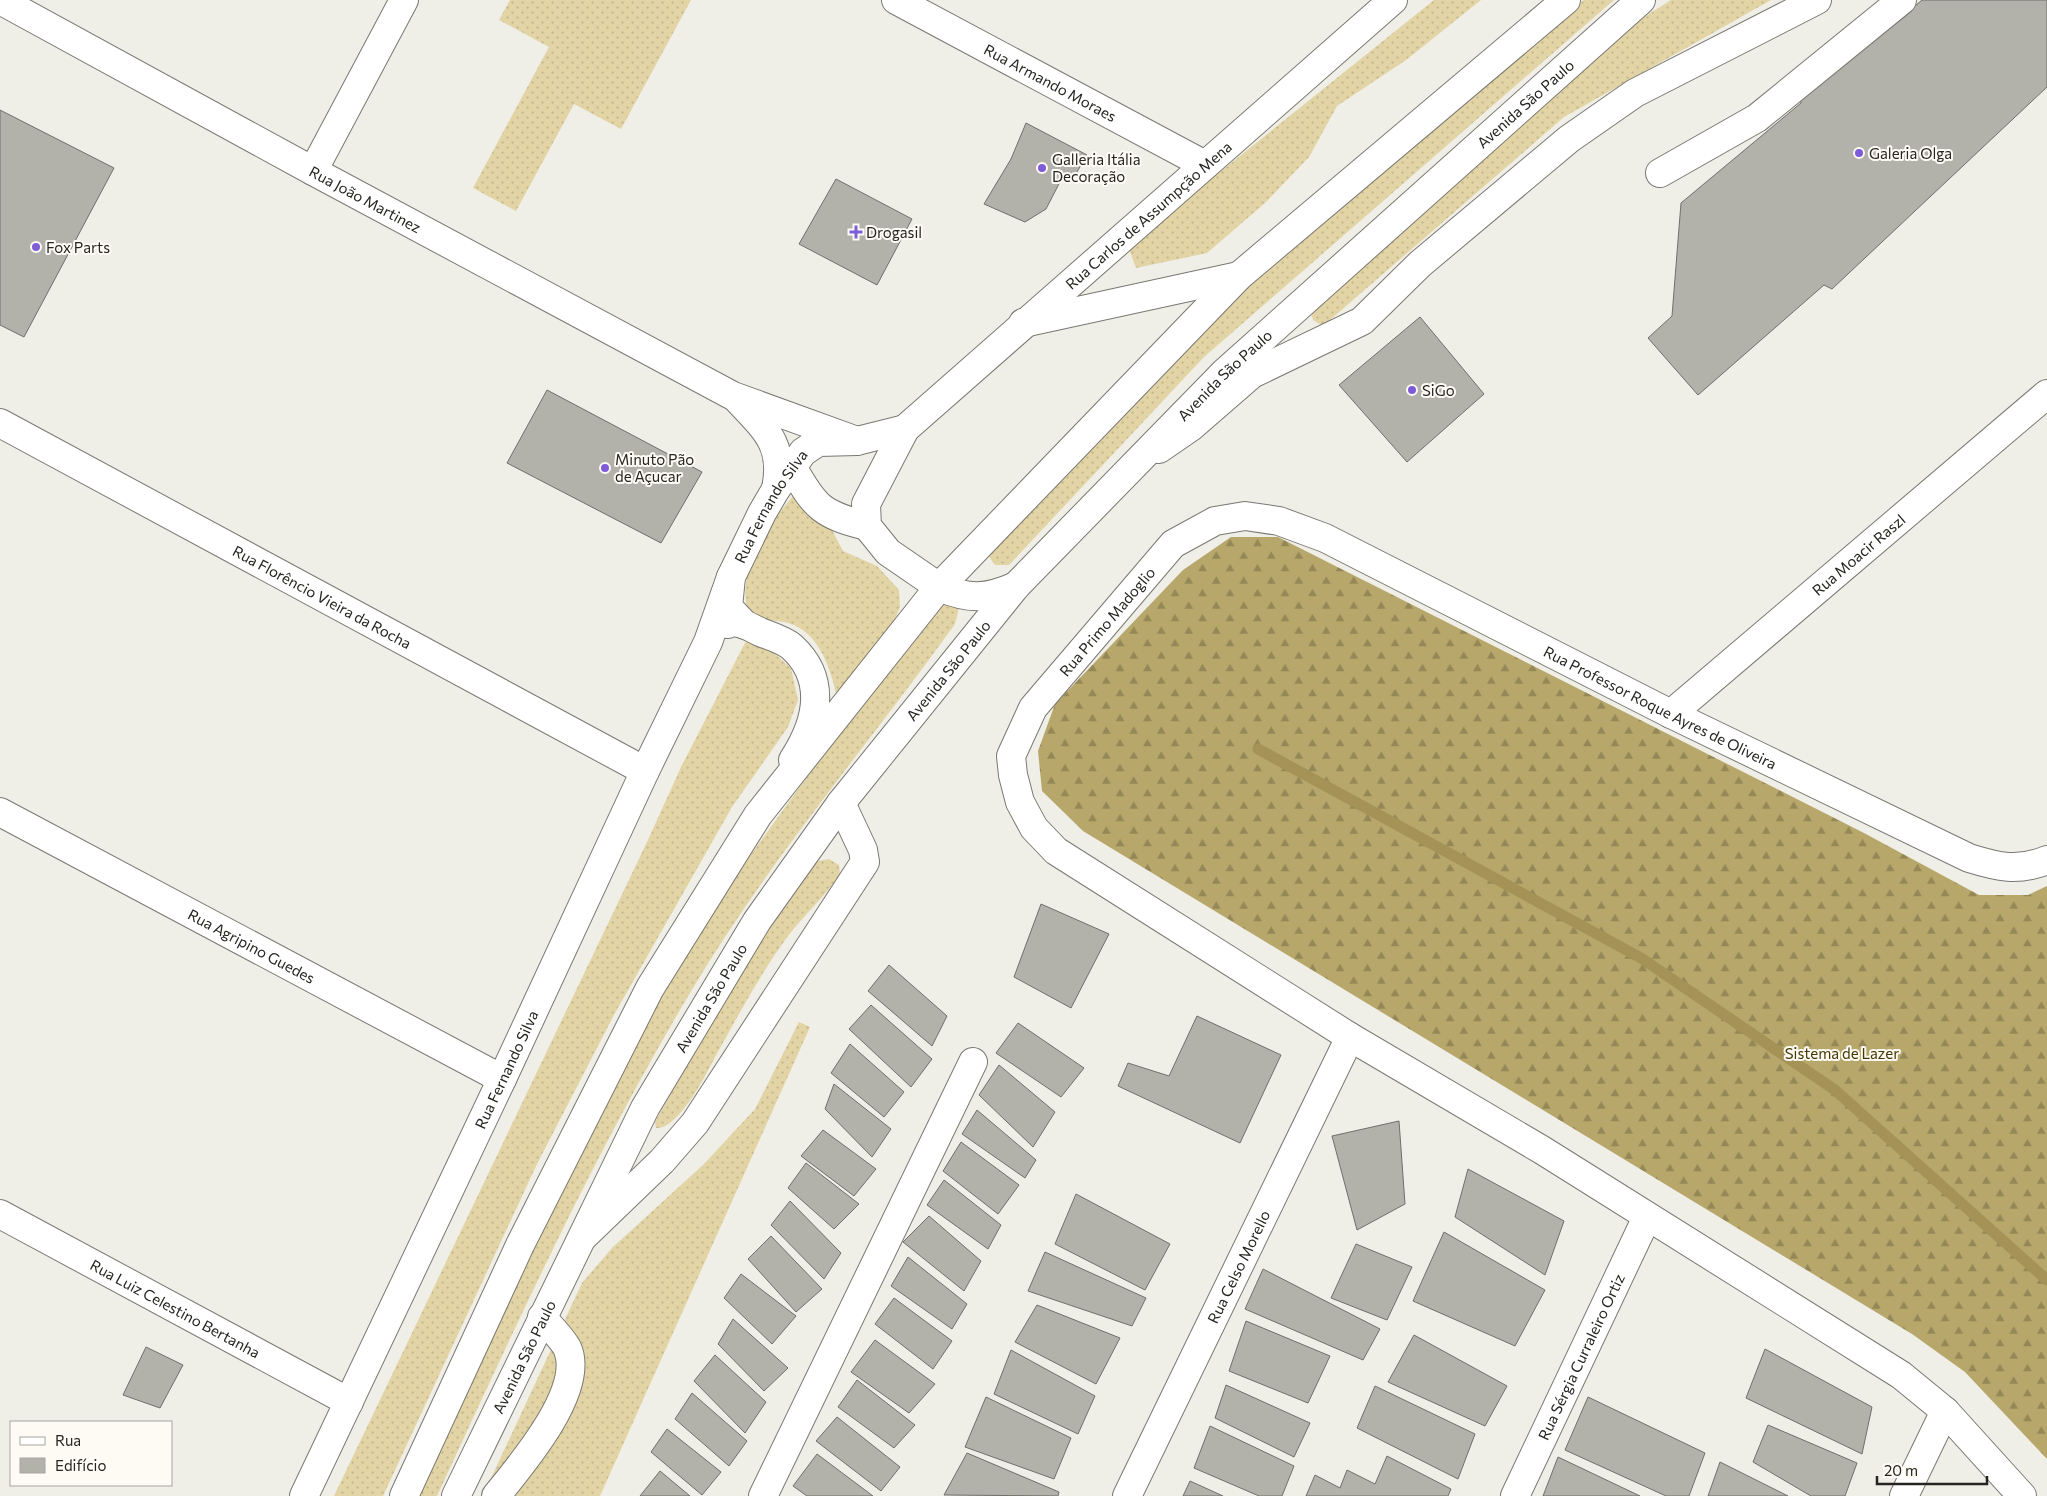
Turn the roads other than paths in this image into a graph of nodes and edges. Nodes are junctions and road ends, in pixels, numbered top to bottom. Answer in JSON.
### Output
{"nodes":[{"id":1,"x":0,"y":0,"type":"edge"},
{"id":2,"x":404,"y":0,"type":"edge"},
{"id":3,"x":896,"y":0,"type":"edge"},
{"id":4,"x":1393,"y":0,"type":"edge"},
{"id":5,"x":1566,"y":0,"type":"edge"},
{"id":6,"x":1641,"y":0,"type":"edge"},
{"id":7,"x":1816,"y":0,"type":"edge"},
{"id":8,"x":1902,"y":0,"type":"edge"},
{"id":9,"x":1205,"y":165,"type":"junction"},
{"id":10,"x":313,"y":171,"type":"junction"},
{"id":11,"x":1660,"y":173,"type":"dead end"},
{"id":12,"x":1239,"y":276,"type":"junction"},
{"id":13,"x":1023,"y":323,"type":"junction"},
{"id":14,"x":2047,"y":394,"type":"edge"},
{"id":15,"x":733,"y":396,"type":"junction"},
{"id":16,"x":0,"y":423,"type":"edge"},
{"id":17,"x":904,"y":429,"type":"junction"},
{"id":18,"x":858,"y":441,"type":"junction"},
{"id":19,"x":793,"y":468,"type":"junction"},
{"id":20,"x":1129,"y":470,"type":"junction"},
{"id":21,"x":776,"y":489,"type":"junction"},
{"id":22,"x":1280,"y":521,"type":"joint"},
{"id":23,"x":867,"y":526,"type":"junction"},
{"id":24,"x":731,"y":577,"type":"junction"},
{"id":25,"x":1016,"y":586,"type":"junction"},
{"id":26,"x":939,"y":587,"type":"junction"},
{"id":27,"x":746,"y":625,"type":"junction"},
{"id":28,"x":708,"y":642,"type":"junction"},
{"id":29,"x":1671,"y":714,"type":"junction"},
{"id":30,"x":645,"y":771,"type":"junction"},
{"id":31,"x":840,"y":803,"type":"junction"},
{"id":32,"x":0,"y":812,"type":"edge"},
{"id":33,"x":758,"y":814,"type":"junction"},
{"id":34,"x":2047,"y":860,"type":"edge"},
{"id":35,"x":1350,"y":1037,"type":"junction"},
{"id":36,"x":973,"y":1062,"type":"dead end"},
{"id":37,"x":502,"y":1080,"type":"junction"},
{"id":38,"x":0,"y":1214,"type":"edge"},
{"id":39,"x":1647,"y":1217,"type":"junction"},
{"id":40,"x":579,"y":1240,"type":"junction"},
{"id":41,"x":542,"y":1317,"type":"junction"},
{"id":42,"x":349,"y":1402,"type":"junction"},
{"id":43,"x":1945,"y":1410,"type":"junction"},
{"id":44,"x":304,"y":1496,"type":"edge"},
{"id":45,"x":404,"y":1496,"type":"edge"},
{"id":46,"x":456,"y":1496,"type":"edge"},
{"id":47,"x":496,"y":1496,"type":"edge"},
{"id":48,"x":763,"y":1496,"type":"edge"},
{"id":49,"x":1128,"y":1496,"type":"edge"},
{"id":50,"x":1515,"y":1496,"type":"edge"},
{"id":51,"x":1904,"y":1496,"type":"edge"},
{"id":52,"x":2022,"y":1496,"type":"edge"}],
"edges":[{"from":1,"to":10,"type":"street","name":"Rua João Martinez"},
{"from":2,"to":10,"type":"street"},
{"from":3,"to":9,"type":"street","name":"Rua Armando Moraes"},
{"from":4,"to":9,"type":"street","name":"Rua Carlos de Assumpção Mena"},
{"from":5,"to":12,"type":"street"},
{"from":6,"to":20,"type":"street","name":"Avenida São Paulo"},
{"from":7,"to":20,"type":"street"},
{"from":8,"to":11,"type":"street"},
{"from":9,"to":13,"type":"street","name":"Rua Carlos de Assumpção Mena"},
{"from":10,"to":15,"type":"street","name":"Rua João Martinez"},
{"from":12,"to":13,"type":"street"},
{"from":12,"to":26,"type":"street"},
{"from":13,"to":17,"type":"street","name":"Rua Carlos de Assumpção Mena"},
{"from":14,"to":29,"type":"street","name":"Rua Moacir Raszl"},
{"from":15,"to":18,"type":"street","name":"Rua João Martinez"},
{"from":15,"to":21,"type":"street","name":"Rua João Martinez"},
{"from":16,"to":30,"type":"street","name":"Rua Florêncio Vieira da Rocha"},
{"from":17,"to":18,"type":"street"},
{"from":17,"to":23,"type":"street"},
{"from":18,"to":19,"type":"street","name":"Rua Fernando Silva"},
{"from":19,"to":21,"type":"street","name":"Rua Fernando Silva"},
{"from":19,"to":23,"type":"street"},
{"from":20,"to":25,"type":"street","name":"Avenida São Paulo"},
{"from":21,"to":24,"type":"street","name":"Rua Fernando Silva"},
{"from":22,"to":29,"type":"street","name":"Rua Professor Roque Ayres de Oliveira"},
{"from":22,"to":35,"type":"street","name":"Rua Primo Madoglio"},
{"from":23,"to":26,"type":"street"},
{"from":24,"to":27,"type":"street","name":"Rua Fernando Silva"},
{"from":24,"to":28,"type":"street","name":"Rua Fernando Silva"},
{"from":25,"to":26,"type":"street"},
{"from":25,"to":31,"type":"street","name":"Avenida São Paulo"},
{"from":26,"to":33,"type":"street"},
{"from":27,"to":28,"type":"street","name":"Rua Fernando Silva"},
{"from":27,"to":33,"type":"street"},
{"from":28,"to":30,"type":"street","name":"Rua Fernando Silva"},
{"from":29,"to":34,"type":"street","name":"Rua Professor Roque Ayres de Oliveira"},
{"from":30,"to":37,"type":"street","name":"Rua Fernando Silva"},
{"from":31,"to":40,"type":"street","name":"Avenida São Paulo"},
{"from":31,"to":40,"type":"street"},
{"from":32,"to":37,"type":"street","name":"Rua Agripino Guedes"},
{"from":33,"to":45,"type":"street"},
{"from":35,"to":39,"type":"street","name":"Rua Primo Madoglio"},
{"from":35,"to":49,"type":"street","name":"Rua Celso Morello"},
{"from":36,"to":48,"type":"street"},
{"from":37,"to":42,"type":"street","name":"Rua Fernando Silva"},
{"from":38,"to":42,"type":"street","name":"Rua Luiz Celestino Bertanha"},
{"from":39,"to":43,"type":"street","name":"Rua Primo Madoglio"},
{"from":39,"to":50,"type":"street","name":"Rua Sérgia Curraleiro Ortiz"},
{"from":40,"to":41,"type":"street","name":"Avenida São Paulo"},
{"from":41,"to":46,"type":"street","name":"Avenida São Paulo"},
{"from":41,"to":47,"type":"street"},
{"from":42,"to":44,"type":"street","name":"Rua Fernando Silva"},
{"from":43,"to":51,"type":"street"},
{"from":43,"to":52,"type":"street","name":"Rua Primo Madoglio"}]}
